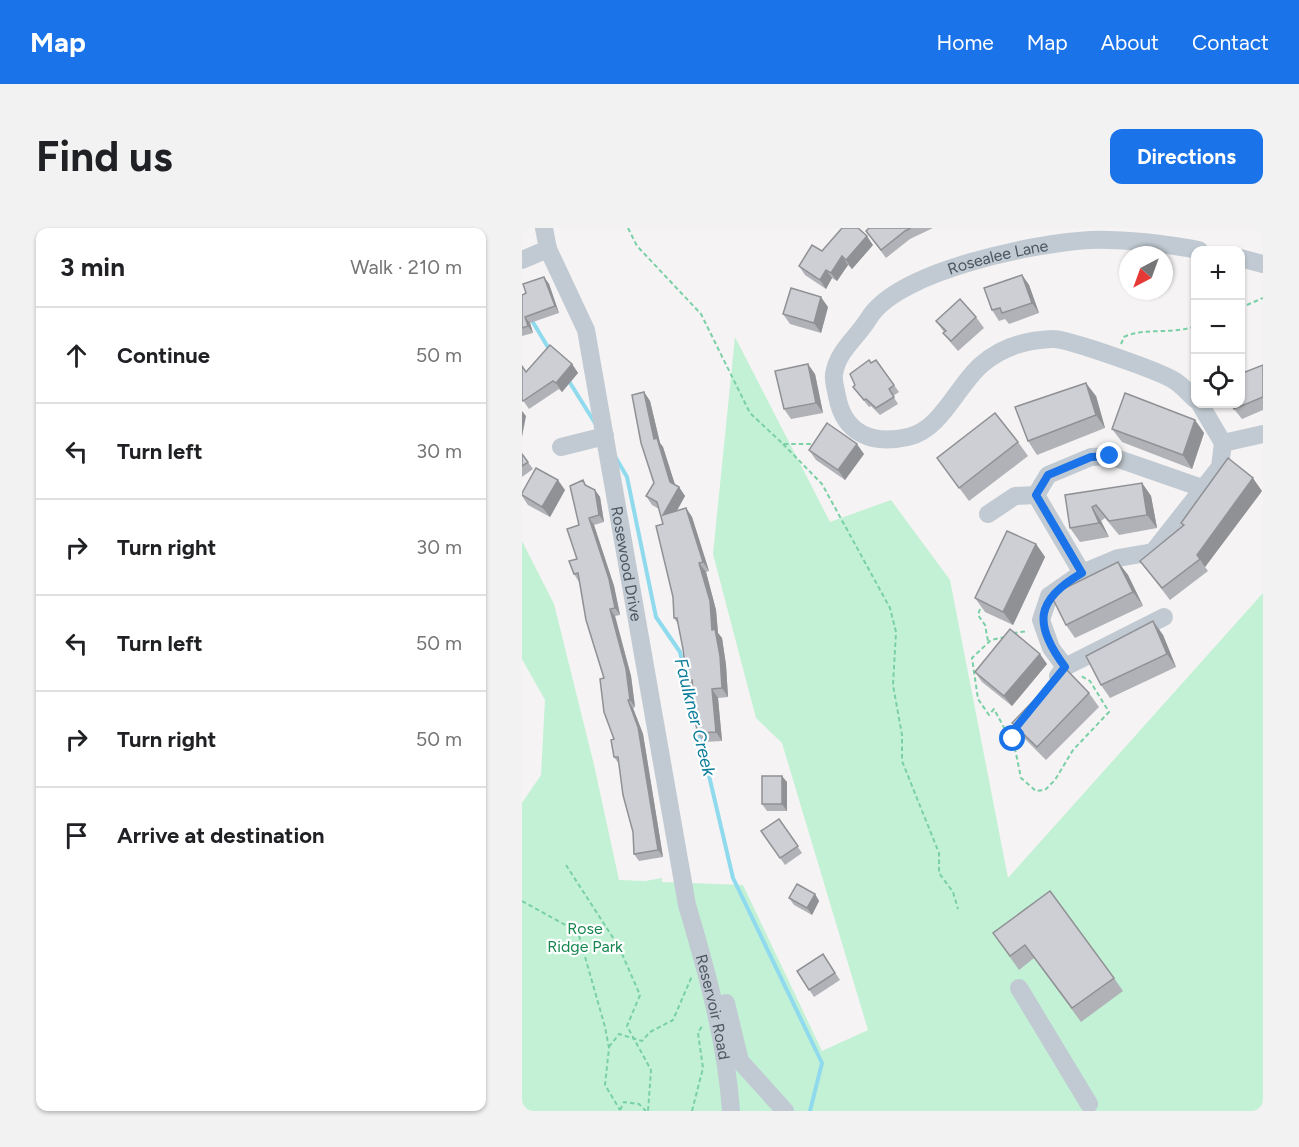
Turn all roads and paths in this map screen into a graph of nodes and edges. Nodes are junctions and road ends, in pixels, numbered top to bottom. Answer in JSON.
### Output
{"nodes":[{"id":1,"x":544,"y":228,"type":"edge"},
{"id":2,"x":628,"y":228,"type":"edge"},
{"id":3,"x":548,"y":249,"type":"junction"},
{"id":4,"x":1191,"y":249,"type":"edge"},
{"id":5,"x":1245,"y":259,"type":"edge"},
{"id":6,"x":522,"y":260,"type":"edge"},
{"id":7,"x":1263,"y":264,"type":"edge"},
{"id":8,"x":1263,"y":298,"type":"edge"},
{"id":9,"x":1245,"y":306,"type":"edge"},
{"id":10,"x":1191,"y":327,"type":"edge"},
{"id":11,"x":1117,"y":358,"type":"junction"},
{"id":12,"x":1191,"y":395,"type":"edge"},
{"id":13,"x":1202,"y":408,"type":"edge"},
{"id":14,"x":1263,"y":434,"type":"edge"},
{"id":15,"x":605,"y":436,"type":"junction"},
{"id":16,"x":822,"y":438,"type":"edge"},
{"id":17,"x":1223,"y":443,"type":"junction"},
{"id":18,"x":783,"y":444,"type":"junction"},
{"id":19,"x":561,"y":447,"type":"dead end"},
{"id":20,"x":1202,"y":488,"type":"junction"},
{"id":21,"x":1036,"y":495,"type":"junction"},
{"id":22,"x":988,"y":514,"type":"dead end"},
{"id":23,"x":1082,"y":573,"type":"junction"},
{"id":24,"x":980,"y":609,"type":"edge"},
{"id":25,"x":1164,"y":618,"type":"dead end"},
{"id":26,"x":1045,"y":625,"type":"junction"},
{"id":27,"x":988,"y":641,"type":"junction"},
{"id":28,"x":1065,"y":667,"type":"junction"},
{"id":29,"x":1044,"y":692,"type":"edge"},
{"id":30,"x":1017,"y":726,"type":"edge"},
{"id":31,"x":1013,"y":739,"type":"junction"},
{"id":32,"x":566,"y":865,"type":"dead end"},
{"id":33,"x":522,"y":901,"type":"edge"},
{"id":34,"x":687,"y":905,"type":"junction"},
{"id":35,"x":958,"y":909,"type":"dead end"},
{"id":36,"x":703,"y":959,"type":"junction"},
{"id":37,"x":1019,"y":988,"type":"dead end"},
{"id":38,"x":714,"y":1005,"type":"junction"},
{"id":39,"x":633,"y":1039,"type":"junction"},
{"id":40,"x":609,"y":1048,"type":"junction"},
{"id":41,"x":1091,"y":1109,"type":"edge"},
{"id":42,"x":619,"y":1111,"type":"edge"},
{"id":43,"x":647,"y":1111,"type":"edge"},
{"id":44,"x":692,"y":1111,"type":"edge"},
{"id":45,"x":731,"y":1111,"type":"edge"},
{"id":46,"x":784,"y":1111,"type":"edge"}],
"edges":[{"from":1,"to":3,"type":"street","name":"Rosewood Drive"},
{"from":2,"to":18,"type":"path"},
{"from":3,"to":6,"type":"street"},
{"from":3,"to":15,"type":"street","name":"Rosewood Drive"},
{"from":4,"to":11,"type":"street","name":"Rosealee Lane"},
{"from":5,"to":7,"type":"street"},
{"from":8,"to":9,"type":"path"},
{"from":10,"to":11,"type":"path"},
{"from":11,"to":12,"type":"street"},
{"from":13,"to":17,"type":"street"},
{"from":14,"to":17,"type":"street"},
{"from":15,"to":19,"type":"street"},
{"from":15,"to":34,"type":"street","name":"Rosewood Drive"},
{"from":16,"to":18,"type":"path"},
{"from":17,"to":20,"type":"street"},
{"from":18,"to":35,"type":"path"},
{"from":20,"to":21,"type":"street"},
{"from":20,"to":23,"type":"street"},
{"from":21,"to":22,"type":"street"},
{"from":21,"to":23,"type":"street"},
{"from":23,"to":26,"type":"street"},
{"from":24,"to":27,"type":"path"},
{"from":25,"to":28,"type":"street"},
{"from":26,"to":27,"type":"path"},
{"from":26,"to":28,"type":"street"},
{"from":27,"to":31,"type":"path"},
{"from":28,"to":29,"type":"street"},
{"from":28,"to":31,"type":"path"},
{"from":30,"to":31,"type":"path"},
{"from":32,"to":39,"type":"path"},
{"from":33,"to":40,"type":"path"},
{"from":34,"to":36,"type":"street","name":"Reservoir Road"},
{"from":34,"to":46,"type":"street"},
{"from":36,"to":38,"type":"street","name":"Reservoir Road"},
{"from":36,"to":39,"type":"path"},
{"from":37,"to":41,"type":"street"},
{"from":38,"to":44,"type":"path"},
{"from":38,"to":45,"type":"street","name":"Reservoir Road"},
{"from":39,"to":40,"type":"path"},
{"from":39,"to":43,"type":"path"},
{"from":40,"to":42,"type":"path"},
{"from":42,"to":43,"type":"path"}]}
